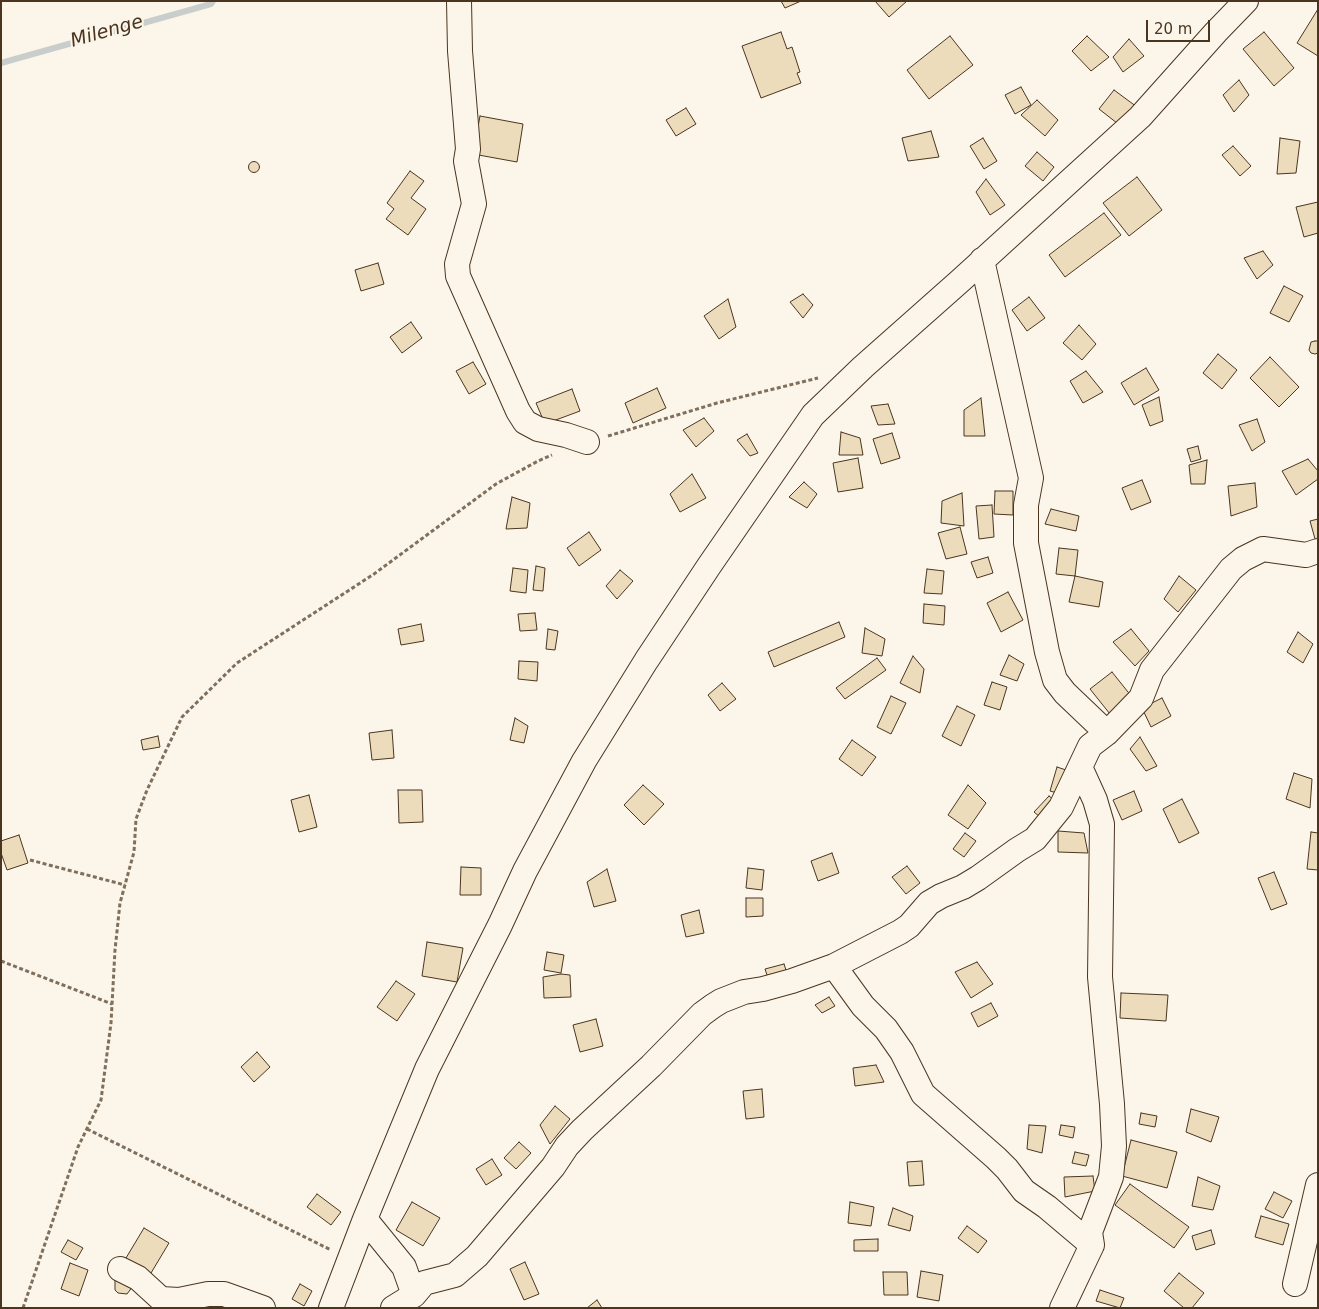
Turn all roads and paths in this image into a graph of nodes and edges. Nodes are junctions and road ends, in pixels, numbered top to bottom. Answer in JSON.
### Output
{"nodes":[{"id":1,"x":459,"y":1,"type":"edge"},
{"id":2,"x":1246,"y":1,"type":"edge"},
{"id":3,"x":982,"y":260,"type":"junction"},
{"id":4,"x":824,"y":376,"type":"dead end"},
{"id":5,"x":587,"y":442,"type":"joint"},
{"id":6,"x":554,"y":455,"type":"dead end"},
{"id":7,"x":1314,"y":557,"type":"edge"},
{"id":8,"x":1107,"y":733,"type":"junction"},
{"id":9,"x":1080,"y":767,"type":"junction"},
{"id":10,"x":30,"y":860,"type":"dead end"},
{"id":11,"x":125,"y":885,"type":"junction"},
{"id":12,"x":1,"y":962,"type":"edge"},
{"id":13,"x":834,"y":966,"type":"junction"},
{"id":14,"x":112,"y":1004,"type":"junction"},
{"id":15,"x":87,"y":1129,"type":"junction"},
{"id":16,"x":1318,"y":1185,"type":"edge"},
{"id":17,"x":365,"y":1219,"type":"junction"},
{"id":18,"x":1092,"y":1245,"type":"junction"},
{"id":19,"x":350,"y":1260,"type":"junction"},
{"id":20,"x":120,"y":1269,"type":"dead end"},
{"id":21,"x":1295,"y":1284,"type":"dead end"},
{"id":22,"x":414,"y":1295,"type":"junction"},
{"id":23,"x":23,"y":1308,"type":"edge"},
{"id":24,"x":263,"y":1308,"type":"edge"},
{"id":25,"x":330,"y":1308,"type":"edge"},
{"id":26,"x":393,"y":1308,"type":"edge"},
{"id":27,"x":1062,"y":1308,"type":"edge"}],
"edges":[{"from":1,"to":5,"type":"street"},
{"from":2,"to":3,"type":"street"},
{"from":3,"to":8,"type":"street"},
{"from":3,"to":17,"type":"street"},
{"from":4,"to":5,"type":"path"},
{"from":6,"to":11,"type":"path"},
{"from":7,"to":8,"type":"street"},
{"from":8,"to":9,"type":"street"},
{"from":9,"to":13,"type":"street"},
{"from":9,"to":18,"type":"street"},
{"from":10,"to":11,"type":"path"},
{"from":11,"to":14,"type":"path"},
{"from":12,"to":14,"type":"path"},
{"from":13,"to":18,"type":"street"},
{"from":13,"to":22,"type":"street"},
{"from":14,"to":15,"type":"path"},
{"from":15,"to":19,"type":"path"},
{"from":15,"to":23,"type":"path"},
{"from":16,"to":21,"type":"street"},
{"from":17,"to":19,"type":"street"},
{"from":17,"to":22,"type":"street"},
{"from":18,"to":27,"type":"street"},
{"from":19,"to":25,"type":"street"},
{"from":20,"to":24,"type":"street"},
{"from":22,"to":26,"type":"street"}]}
